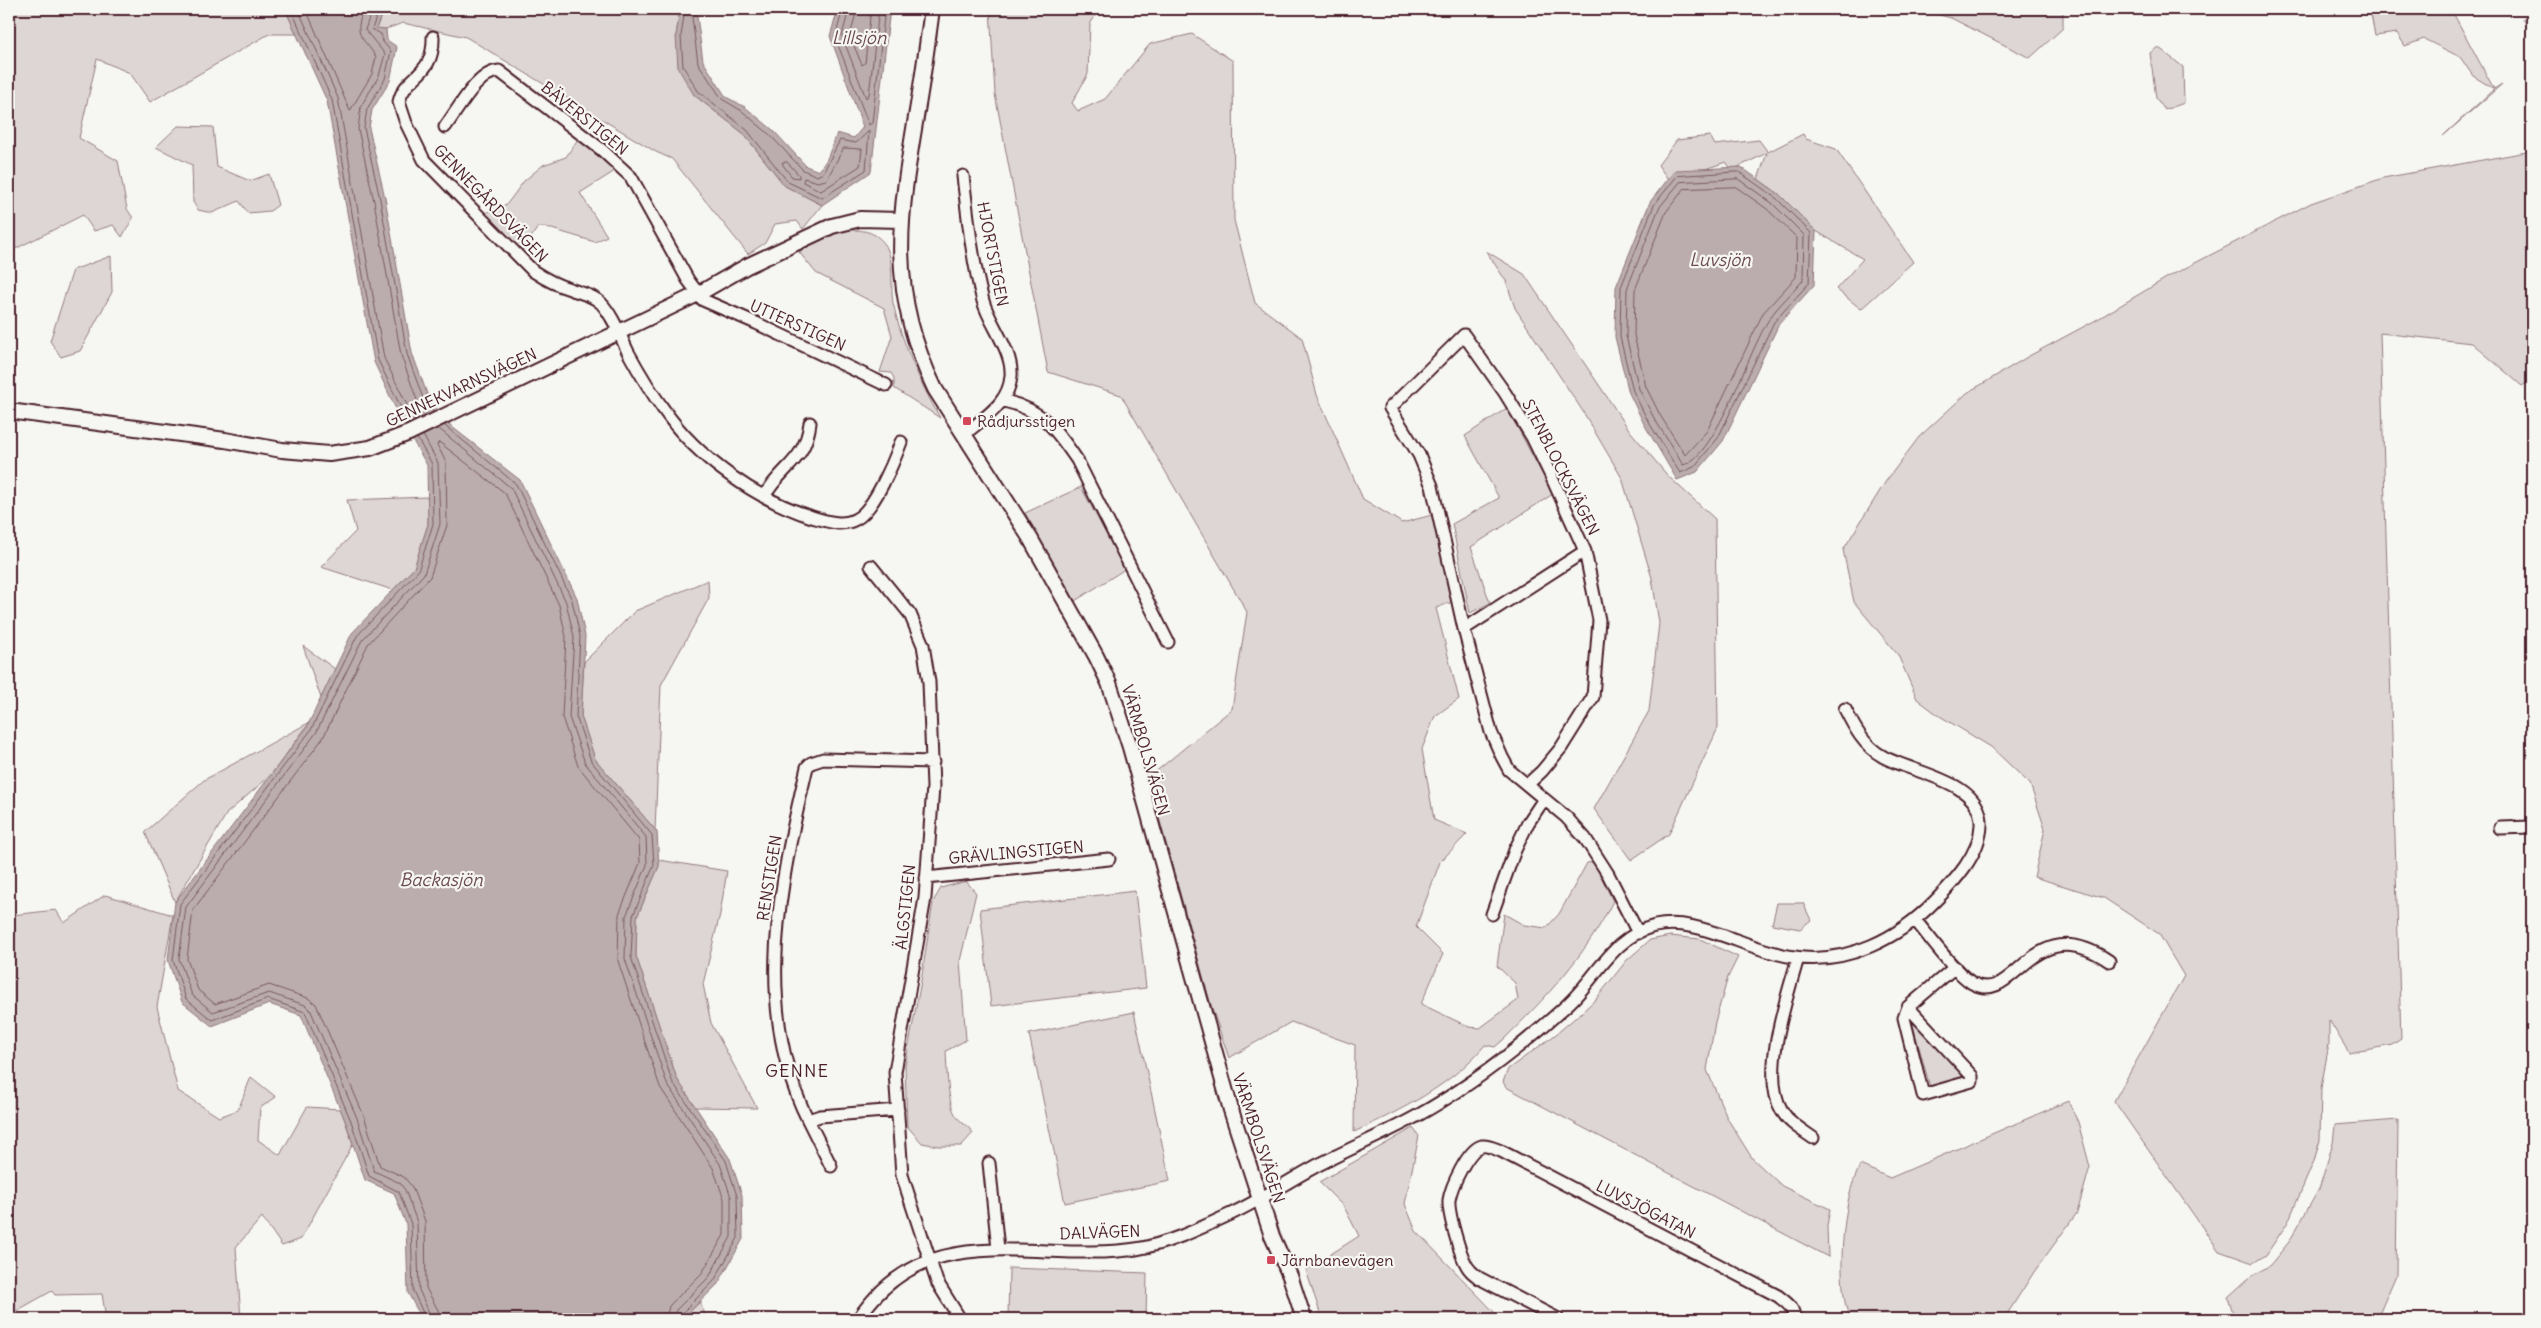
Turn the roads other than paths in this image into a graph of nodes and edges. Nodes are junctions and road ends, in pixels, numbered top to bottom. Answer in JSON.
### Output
{"nodes":[{"id":1,"x":932,"y":9,"type":"edge"},
{"id":2,"x":433,"y":38,"type":"dead end"},
{"id":3,"x":445,"y":127,"type":"dead end"},
{"id":4,"x":963,"y":176,"type":"dead end"},
{"id":5,"x":900,"y":220,"type":"junction"},
{"id":6,"x":698,"y":294,"type":"junction"},
{"id":7,"x":619,"y":332,"type":"junction"},
{"id":8,"x":886,"y":385,"type":"dead end"},
{"id":9,"x":1004,"y":401,"type":"junction"},
{"id":10,"x":9,"y":411,"type":"edge"},
{"id":11,"x":810,"y":423,"type":"dead end"},
{"id":12,"x":965,"y":434,"type":"junction"},
{"id":13,"x":901,"y":442,"type":"dead end"},
{"id":14,"x":764,"y":497,"type":"junction"},
{"id":15,"x":1585,"y":551,"type":"junction"},
{"id":16,"x":871,"y":566,"type":"dead end"},
{"id":17,"x":1464,"y":629,"type":"junction"},
{"id":18,"x":1168,"y":642,"type":"dead end"},
{"id":19,"x":1846,"y":709,"type":"dead end"},
{"id":20,"x":933,"y":762,"type":"junction"},
{"id":21,"x":1527,"y":785,"type":"junction"},
{"id":22,"x":1544,"y":799,"type":"junction"},
{"id":23,"x":2532,"y":827,"type":"edge"},
{"id":24,"x":2500,"y":828,"type":"dead end"},
{"id":25,"x":1109,"y":859,"type":"dead end"},
{"id":26,"x":926,"y":878,"type":"junction"},
{"id":27,"x":1492,"y":914,"type":"dead end"},
{"id":28,"x":1915,"y":920,"type":"junction"},
{"id":29,"x":1638,"y":933,"type":"junction"},
{"id":30,"x":1798,"y":958,"type":"junction"},
{"id":31,"x":2108,"y":961,"type":"dead end"},
{"id":32,"x":1955,"y":967,"type":"junction"},
{"id":33,"x":1908,"y":1007,"type":"junction"},
{"id":34,"x":898,"y":1110,"type":"junction"},
{"id":35,"x":808,"y":1120,"type":"junction"},
{"id":36,"x":1813,"y":1138,"type":"dead end"},
{"id":37,"x":989,"y":1163,"type":"dead end"},
{"id":38,"x":831,"y":1166,"type":"dead end"},
{"id":39,"x":1260,"y":1198,"type":"junction"},
{"id":40,"x":998,"y":1249,"type":"junction"},
{"id":41,"x":932,"y":1261,"type":"junction"},
{"id":42,"x":1794,"y":1316,"type":"edge"},
{"id":43,"x":858,"y":1319,"type":"edge"},
{"id":44,"x":960,"y":1319,"type":"edge"},
{"id":45,"x":1304,"y":1319,"type":"edge"},
{"id":46,"x":1558,"y":1319,"type":"edge"}],
"edges":[{"from":1,"to":5,"type":"street","name":"VÄRMBOLSVÄGEN"},
{"from":2,"to":7,"type":"street","name":"GENNEGÅRDSVÄGEN"},
{"from":3,"to":6,"type":"street","name":"BÄVERSTIGEN"},
{"from":4,"to":9,"type":"street","name":"HJORTSTIGEN"},
{"from":5,"to":6,"type":"street","name":"GENNEKVARNSVÄGEN"},
{"from":5,"to":12,"type":"street","name":"VÄRMBOLSVÄGEN"},
{"from":6,"to":7,"type":"street","name":"GENNEKVARNSVÄGEN"},
{"from":6,"to":8,"type":"street","name":"UTTERSTIGEN"},
{"from":7,"to":10,"type":"street","name":"GENNEKVARNSVÄGEN"},
{"from":7,"to":14,"type":"street","name":"GENNEGÅRDSVÄGEN"},
{"from":9,"to":12,"type":"street"},
{"from":9,"to":18,"type":"street"},
{"from":11,"to":14,"type":"street"},
{"from":12,"to":39,"type":"street","name":"VÄRMBOLSVÄGEN"},
{"from":13,"to":14,"type":"street","name":"GENNEGÅRDSVÄGEN"},
{"from":15,"to":17,"type":"street"},
{"from":15,"to":17,"type":"street","name":"STENBLOCKSVÄGEN"},
{"from":15,"to":21,"type":"street","name":"STENBLOCKSVÄGEN"},
{"from":16,"to":20,"type":"street","name":"ÄLGSTIGEN"},
{"from":17,"to":21,"type":"street","name":"STENBLOCKSVÄGEN"},
{"from":19,"to":28,"type":"street"},
{"from":20,"to":26,"type":"street","name":"ÄLGSTIGEN"},
{"from":20,"to":35,"type":"street","name":"RENSTIGEN"},
{"from":21,"to":22,"type":"street","name":"STENBLOCKSVÄGEN"},
{"from":22,"to":27,"type":"street"},
{"from":22,"to":29,"type":"street","name":"STENBLOCKSVÄGEN"},
{"from":23,"to":24,"type":"street"},
{"from":25,"to":26,"type":"street","name":"GRÄVLINGSTIGEN"},
{"from":26,"to":34,"type":"street","name":"ÄLGSTIGEN"},
{"from":28,"to":30,"type":"street"},
{"from":28,"to":32,"type":"street"},
{"from":29,"to":30,"type":"street"},
{"from":29,"to":39,"type":"street"},
{"from":30,"to":36,"type":"street"},
{"from":31,"to":32,"type":"street"},
{"from":32,"to":33,"type":"street"},
{"from":33,"to":33,"type":"street"},
{"from":34,"to":35,"type":"street"},
{"from":34,"to":41,"type":"street","name":"ÄLGSTIGEN"},
{"from":35,"to":38,"type":"street","name":"RENSTIGEN"},
{"from":37,"to":40,"type":"street"},
{"from":39,"to":40,"type":"street","name":"DALVÄGEN"},
{"from":39,"to":45,"type":"street","name":"VÄRMBOLSVÄGEN"},
{"from":40,"to":41,"type":"street","name":"DALVÄGEN"},
{"from":41,"to":43,"type":"street","name":"DALVÄGEN"},
{"from":41,"to":44,"type":"street"},
{"from":42,"to":46,"type":"street","name":"LUVSJÖGATAN"}]}
